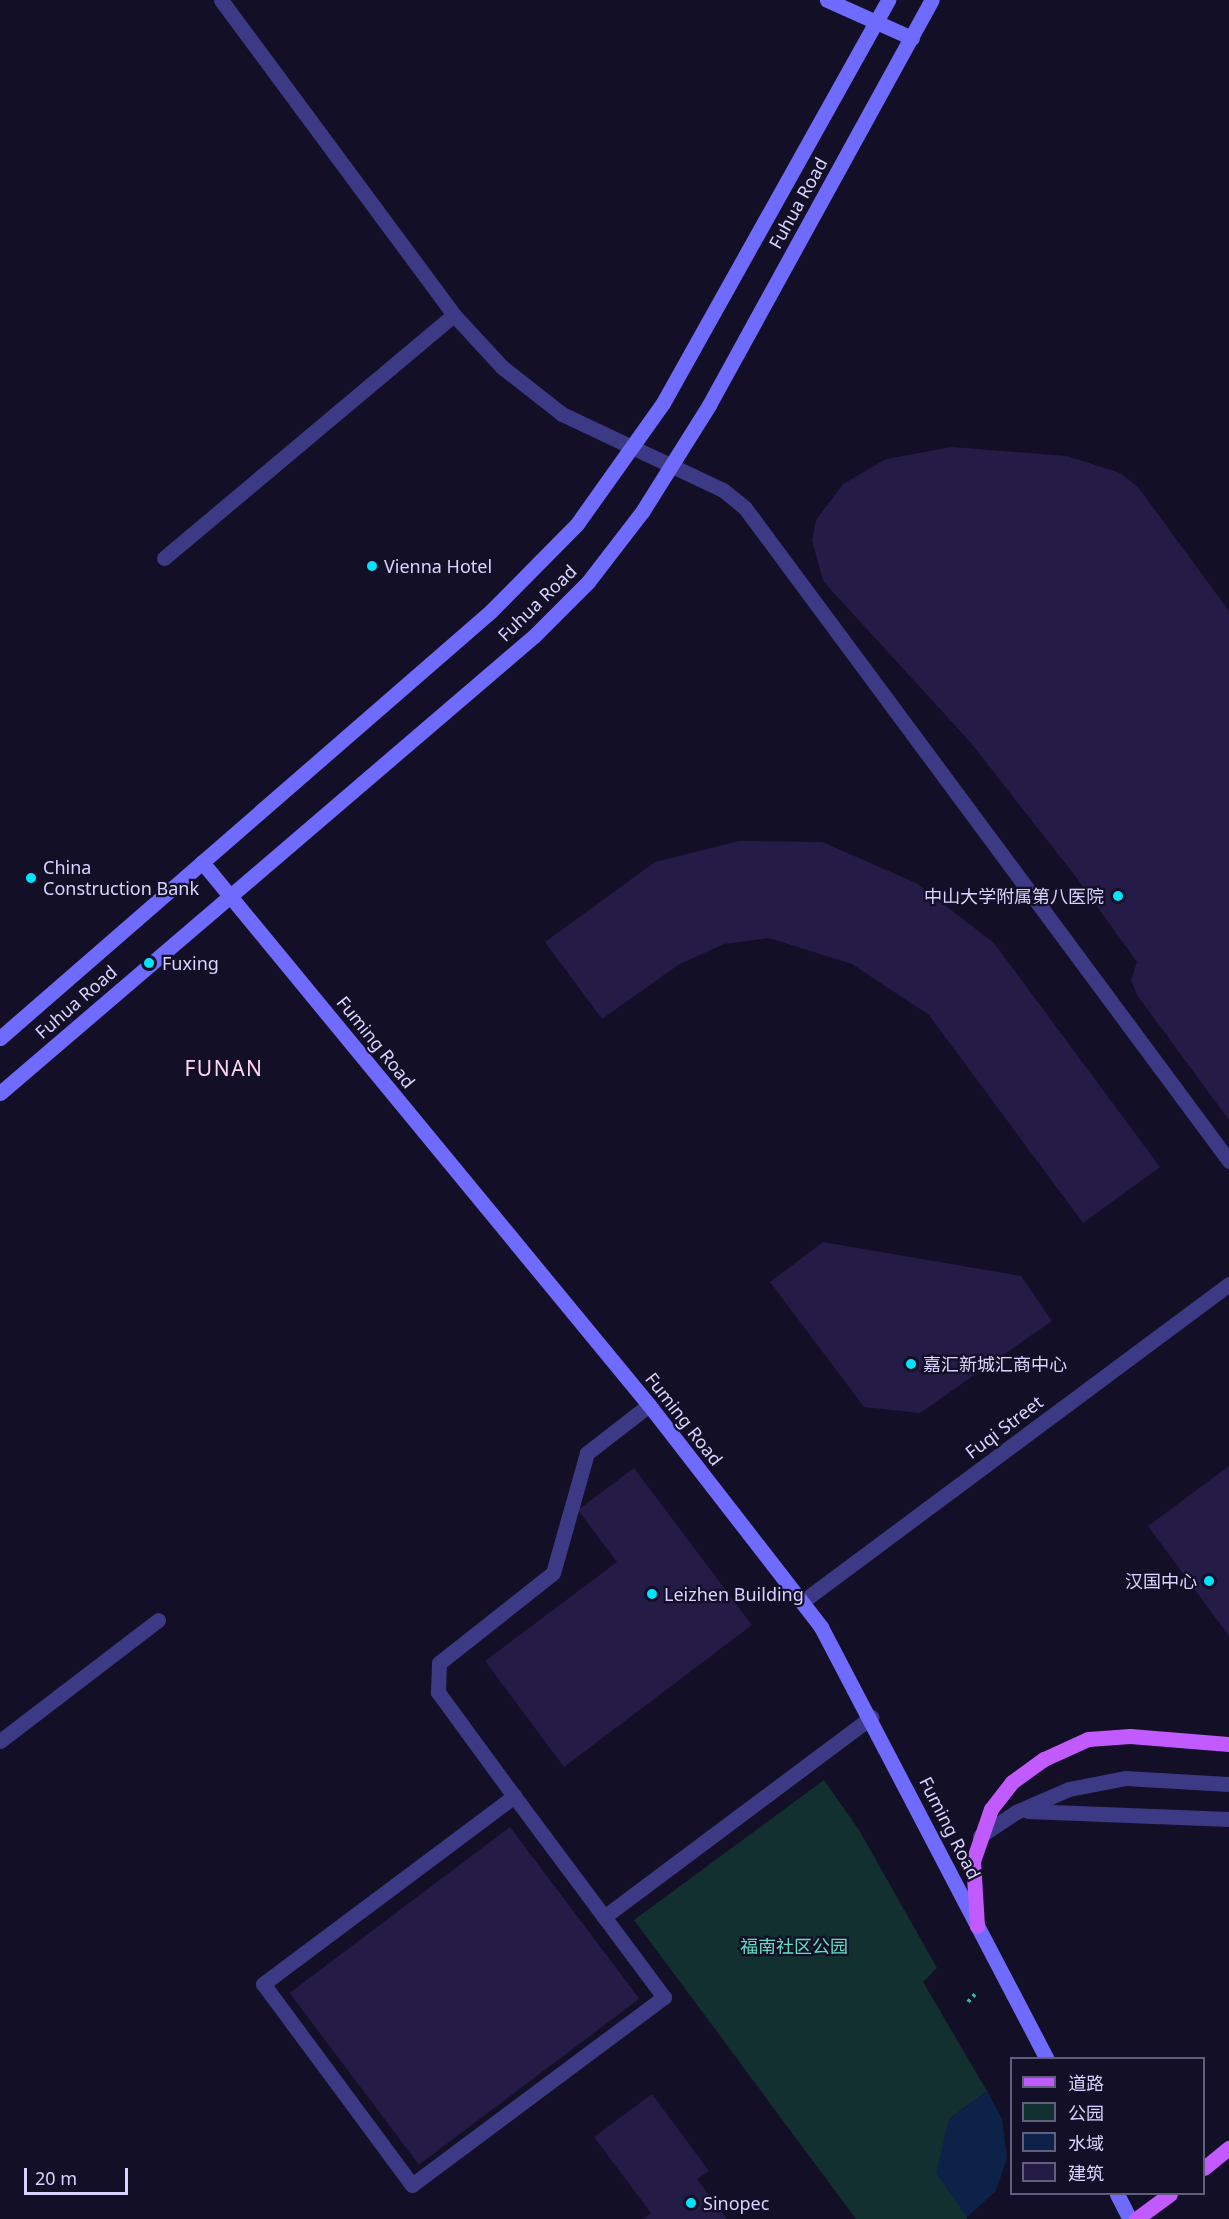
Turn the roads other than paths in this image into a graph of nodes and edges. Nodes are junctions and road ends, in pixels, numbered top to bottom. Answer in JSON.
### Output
{"nodes":[{"id":1,"x":221,"y":0,"type":"edge"},
{"id":2,"x":827,"y":0,"type":"edge"},
{"id":3,"x":888,"y":0,"type":"edge"},
{"id":4,"x":932,"y":0,"type":"edge"},
{"id":5,"x":877,"y":20,"type":"junction"},
{"id":6,"x":912,"y":38,"type":"junction"},
{"id":7,"x":454,"y":315,"type":"junction"},
{"id":8,"x":633,"y":450,"type":"junction"},
{"id":9,"x":671,"y":469,"type":"junction"},
{"id":10,"x":164,"y":558,"type":"dead end"},
{"id":11,"x":202,"y":862,"type":"junction"},
{"id":12,"x":231,"y":896,"type":"junction"},
{"id":13,"x":0,"y":1038,"type":"edge"},
{"id":14,"x":0,"y":1093,"type":"edge"},
{"id":15,"x":1229,"y":1161,"type":"edge"},
{"id":16,"x":1229,"y":1284,"type":"edge"},
{"id":17,"x":649,"y":1405,"type":"junction"},
{"id":18,"x":803,"y":1601,"type":"junction"},
{"id":19,"x":158,"y":1620,"type":"dead end"},
{"id":20,"x":871,"y":1717,"type":"junction"},
{"id":21,"x":0,"y":1742,"type":"edge"},
{"id":22,"x":1229,"y":1744,"type":"edge"},
{"id":23,"x":1229,"y":1784,"type":"edge"},
{"id":24,"x":514,"y":1797,"type":"junction"},
{"id":25,"x":1016,"y":1812,"type":"junction"},
{"id":26,"x":1229,"y":1819,"type":"edge"},
{"id":27,"x":980,"y":1836,"type":"junction"},
{"id":28,"x":604,"y":1917,"type":"junction"},
{"id":29,"x":977,"y":1926,"type":"junction"},
{"id":30,"x":1045,"y":2057,"type":"edge"},
{"id":31,"x":1229,"y":2148,"type":"edge"},
{"id":32,"x":1205,"y":2166,"type":"edge"},
{"id":33,"x":1118,"y":2195,"type":"edge"},
{"id":34,"x":1167,"y":2195,"type":"edge"},
{"id":35,"x":1130,"y":2219,"type":"edge"},
{"id":36,"x":1136,"y":2219,"type":"edge"}],
"edges":[{"from":1,"to":7,"type":"street"},
{"from":2,"to":5,"type":"main road"},
{"from":3,"to":5,"type":"main road","name":"Fuhua Road"},
{"from":4,"to":6,"type":"main road","name":"Fuhua Road"},
{"from":5,"to":6,"type":"main road"},
{"from":5,"to":8,"type":"main road","name":"Fuhua Road"},
{"from":6,"to":9,"type":"main road","name":"Fuhua Road"},
{"from":7,"to":8,"type":"street"},
{"from":7,"to":10,"type":"street"},
{"from":8,"to":9,"type":"street"},
{"from":8,"to":11,"type":"main road","name":"Fuhua Road"},
{"from":9,"to":12,"type":"main road","name":"Fuhua Road"},
{"from":9,"to":15,"type":"street"},
{"from":11,"to":12,"type":"main road","name":"Fuming Road"},
{"from":11,"to":13,"type":"main road","name":"Fuhua Road"},
{"from":12,"to":14,"type":"main road","name":"Fuhua Road"},
{"from":12,"to":17,"type":"main road","name":"Fuming Road"},
{"from":16,"to":18,"type":"street","name":"Fuqi Street"},
{"from":17,"to":18,"type":"main road","name":"Fuming Road"},
{"from":17,"to":24,"type":"street"},
{"from":18,"to":20,"type":"main road","name":"Fuming Road"},
{"from":19,"to":21,"type":"street"},
{"from":20,"to":28,"type":"street"},
{"from":20,"to":29,"type":"main road","name":"Fuming Road"},
{"from":22,"to":27,"type":"main road"},
{"from":23,"to":25,"type":"street"},
{"from":24,"to":28,"type":"street"},
{"from":24,"to":28,"type":"street"},
{"from":25,"to":26,"type":"street"},
{"from":25,"to":27,"type":"street"},
{"from":27,"to":29,"type":"main road"},
{"from":29,"to":30,"type":"main road","name":"Fuming Road"},
{"from":31,"to":32,"type":"main road"},
{"from":33,"to":35,"type":"main road"},
{"from":34,"to":36,"type":"main road"}]}
